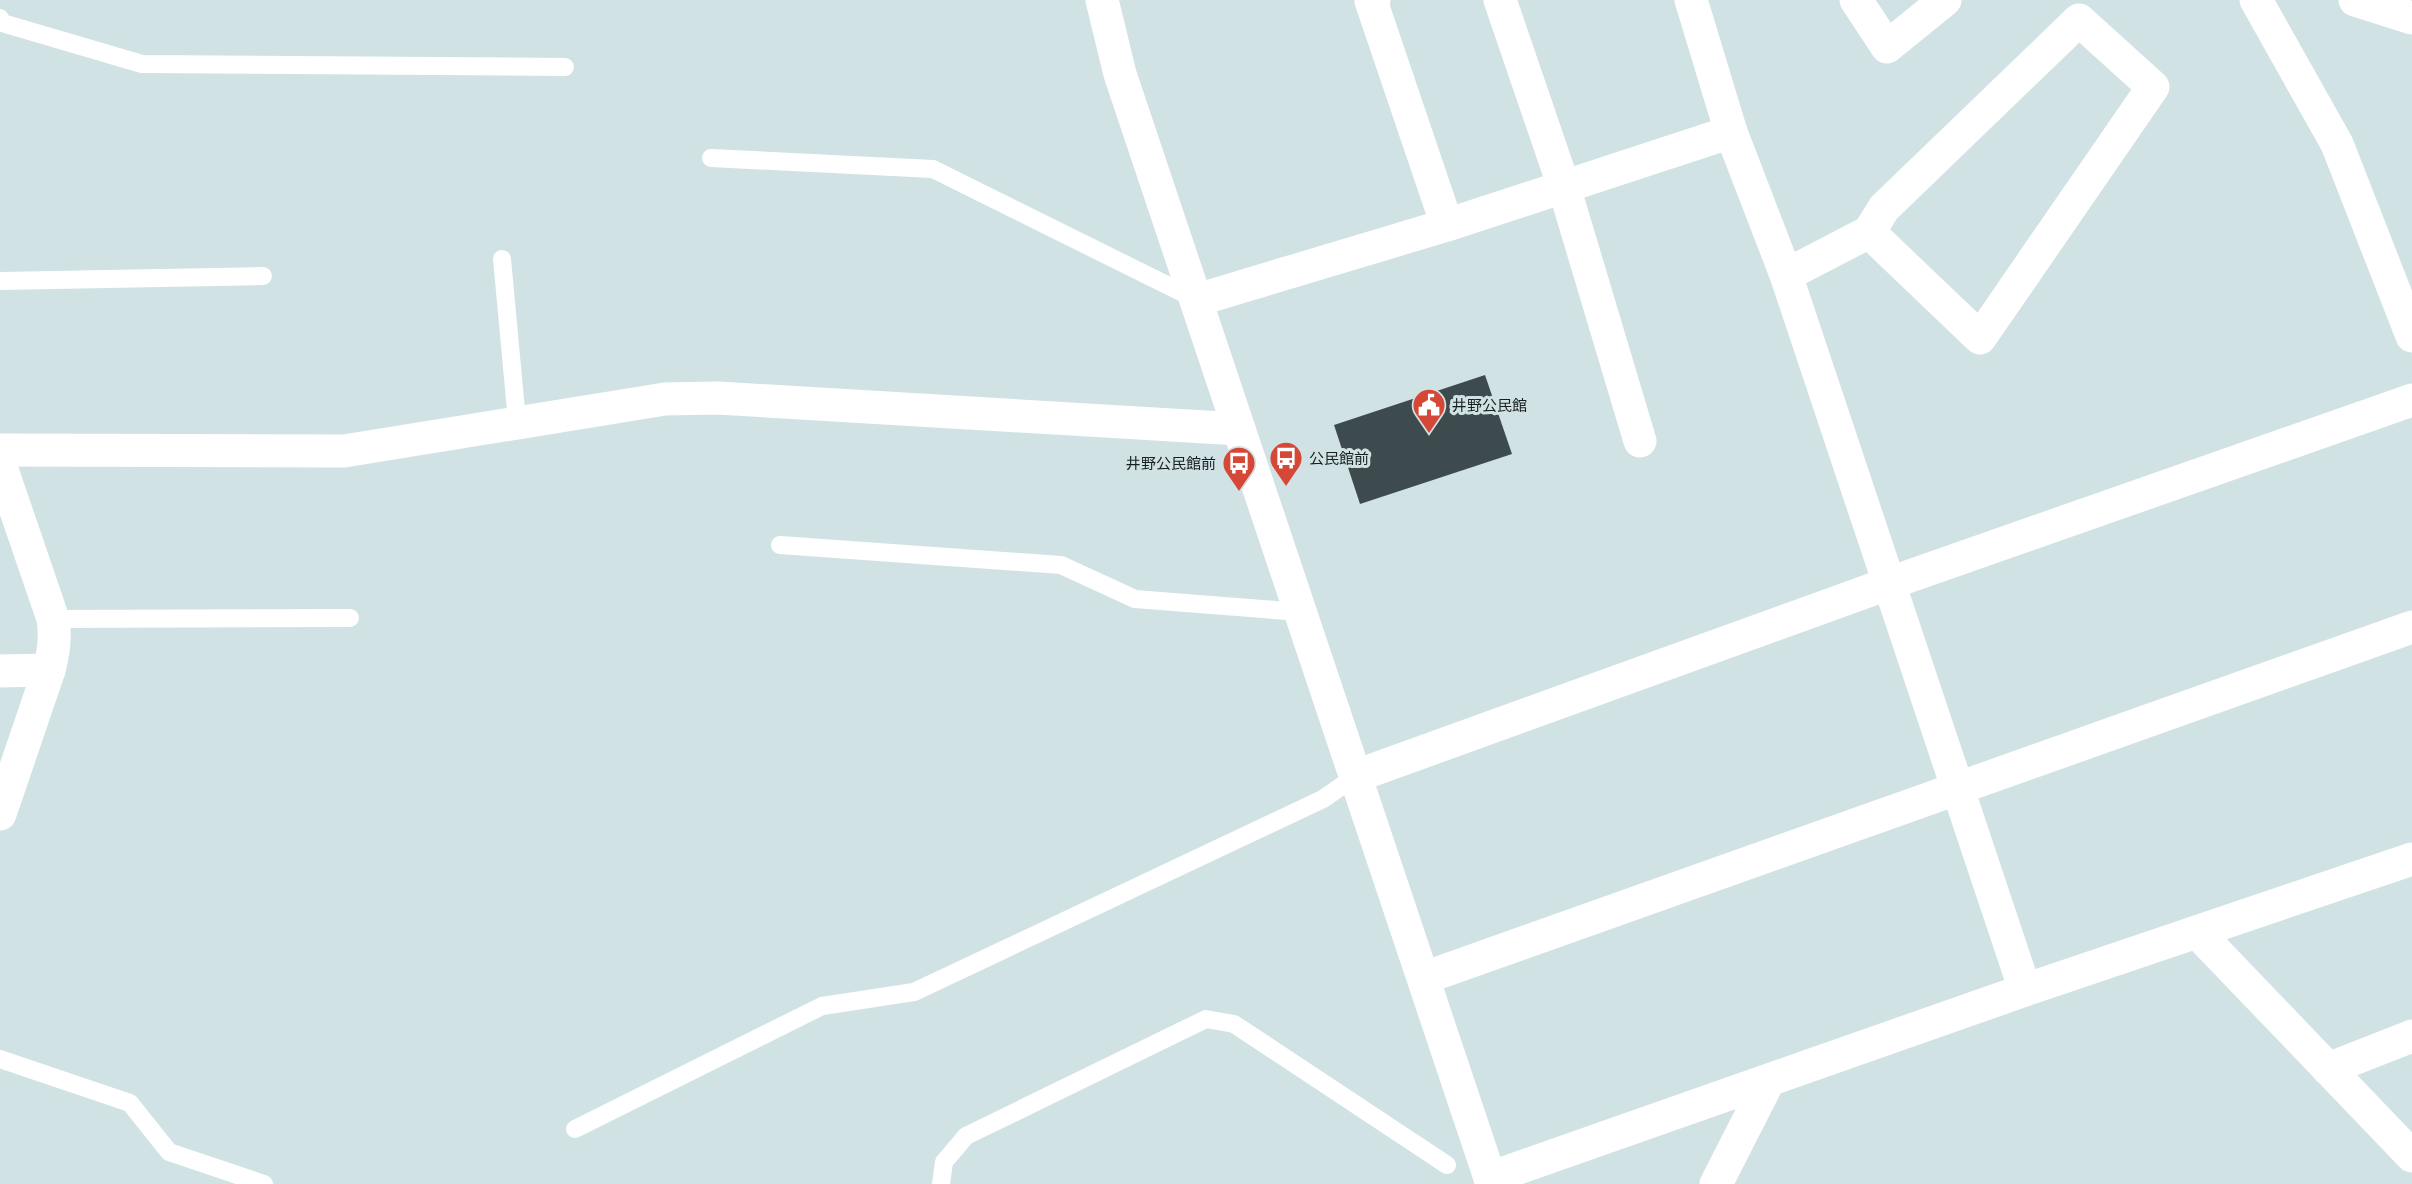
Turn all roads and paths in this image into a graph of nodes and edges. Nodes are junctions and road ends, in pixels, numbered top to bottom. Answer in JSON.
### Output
{"nodes":[{"id":1,"x":1102,"y":0,"type":"edge"},
{"id":2,"x":1374,"y":0,"type":"edge"},
{"id":3,"x":1500,"y":0,"type":"edge"},
{"id":4,"x":1691,"y":0,"type":"edge"},
{"id":5,"x":1856,"y":0,"type":"edge"},
{"id":6,"x":1945,"y":0,"type":"edge"},
{"id":7,"x":2256,"y":0,"type":"edge"},
{"id":8,"x":2355,"y":0,"type":"edge"},
{"id":9,"x":0,"y":18,"type":"edge"},
{"id":10,"x":2412,"y":18,"type":"edge"},
{"id":11,"x":565,"y":67,"type":"dead end"},
{"id":12,"x":1731,"y":132,"type":"junction"},
{"id":13,"x":711,"y":158,"type":"dead end"},
{"id":14,"x":1564,"y":187,"type":"junction"},
{"id":15,"x":1447,"y":225,"type":"junction"},
{"id":16,"x":1869,"y":232,"type":"junction"},
{"id":17,"x":502,"y":259,"type":"dead end"},
{"id":18,"x":1786,"y":275,"type":"junction"},
{"id":19,"x":263,"y":276,"type":"dead end"},
{"id":20,"x":0,"y":281,"type":"edge"},
{"id":21,"x":1197,"y":300,"type":"junction"},
{"id":22,"x":2412,"y":336,"type":"edge"},
{"id":23,"x":2412,"y":400,"type":"edge"},
{"id":24,"x":517,"y":421,"type":"junction"},
{"id":25,"x":1239,"y":429,"type":"junction"},
{"id":26,"x":1640,"y":441,"type":"dead end"},
{"id":27,"x":0,"y":450,"type":"edge"},
{"id":28,"x":0,"y":465,"type":"edge"},
{"id":29,"x":780,"y":545,"type":"dead end"},
{"id":30,"x":1890,"y":583,"type":"junction"},
{"id":31,"x":1300,"y":612,"type":"junction"},
{"id":32,"x":350,"y":618,"type":"dead end"},
{"id":33,"x":53,"y":619,"type":"junction"},
{"id":34,"x":2412,"y":627,"type":"edge"},
{"id":35,"x":49,"y":670,"type":"junction"},
{"id":36,"x":0,"y":671,"type":"edge"},
{"id":37,"x":1356,"y":776,"type":"junction"},
{"id":38,"x":1959,"y":789,"type":"junction"},
{"id":39,"x":0,"y":814,"type":"edge"},
{"id":40,"x":2412,"y":859,"type":"edge"},
{"id":41,"x":2198,"y":933,"type":"junction"},
{"id":42,"x":1424,"y":978,"type":"junction"},
{"id":43,"x":2025,"y":990,"type":"junction"},
{"id":44,"x":2412,"y":1036,"type":"edge"},
{"id":45,"x":0,"y":1059,"type":"edge"},
{"id":46,"x":2328,"y":1069,"type":"junction"},
{"id":47,"x":1768,"y":1082,"type":"junction"},
{"id":48,"x":575,"y":1129,"type":"dead end"},
{"id":49,"x":2412,"y":1156,"type":"edge"},
{"id":50,"x":1447,"y":1165,"type":"dead end"},
{"id":51,"x":1491,"y":1181,"type":"edge"},
{"id":52,"x":264,"y":1184,"type":"edge"},
{"id":53,"x":941,"y":1184,"type":"edge"},
{"id":54,"x":1716,"y":1184,"type":"edge"}],
"edges":[{"from":1,"to":21,"type":"street"},
{"from":2,"to":15,"type":"street"},
{"from":3,"to":14,"type":"street"},
{"from":4,"to":12,"type":"street"},
{"from":5,"to":6,"type":"street"},
{"from":7,"to":22,"type":"street"},
{"from":8,"to":10,"type":"street"},
{"from":9,"to":11,"type":"lane"},
{"from":12,"to":14,"type":"street"},
{"from":12,"to":18,"type":"street"},
{"from":13,"to":21,"type":"lane"},
{"from":14,"to":15,"type":"street"},
{"from":14,"to":26,"type":"street"},
{"from":15,"to":21,"type":"street"},
{"from":16,"to":16,"type":"street"},
{"from":16,"to":18,"type":"street"},
{"from":17,"to":24,"type":"lane"},
{"from":18,"to":30,"type":"street"},
{"from":19,"to":20,"type":"lane"},
{"from":21,"to":25,"type":"street"},
{"from":23,"to":30,"type":"street"},
{"from":24,"to":25,"type":"street"},
{"from":24,"to":27,"type":"street"},
{"from":25,"to":31,"type":"street"},
{"from":28,"to":33,"type":"street"},
{"from":29,"to":31,"type":"lane"},
{"from":30,"to":37,"type":"street"},
{"from":30,"to":38,"type":"street"},
{"from":31,"to":37,"type":"street"},
{"from":32,"to":33,"type":"lane"},
{"from":33,"to":35,"type":"street"},
{"from":34,"to":38,"type":"street"},
{"from":35,"to":36,"type":"street"},
{"from":35,"to":39,"type":"street"},
{"from":37,"to":42,"type":"street"},
{"from":37,"to":48,"type":"lane"},
{"from":38,"to":42,"type":"street"},
{"from":38,"to":43,"type":"street"},
{"from":40,"to":41,"type":"street"},
{"from":41,"to":43,"type":"street"},
{"from":41,"to":46,"type":"street"},
{"from":42,"to":51,"type":"street"},
{"from":43,"to":47,"type":"street"},
{"from":44,"to":46,"type":"street"},
{"from":45,"to":52,"type":"lane"},
{"from":46,"to":49,"type":"street"},
{"from":47,"to":51,"type":"street"},
{"from":47,"to":54,"type":"street"},
{"from":50,"to":53,"type":"lane"}]}
